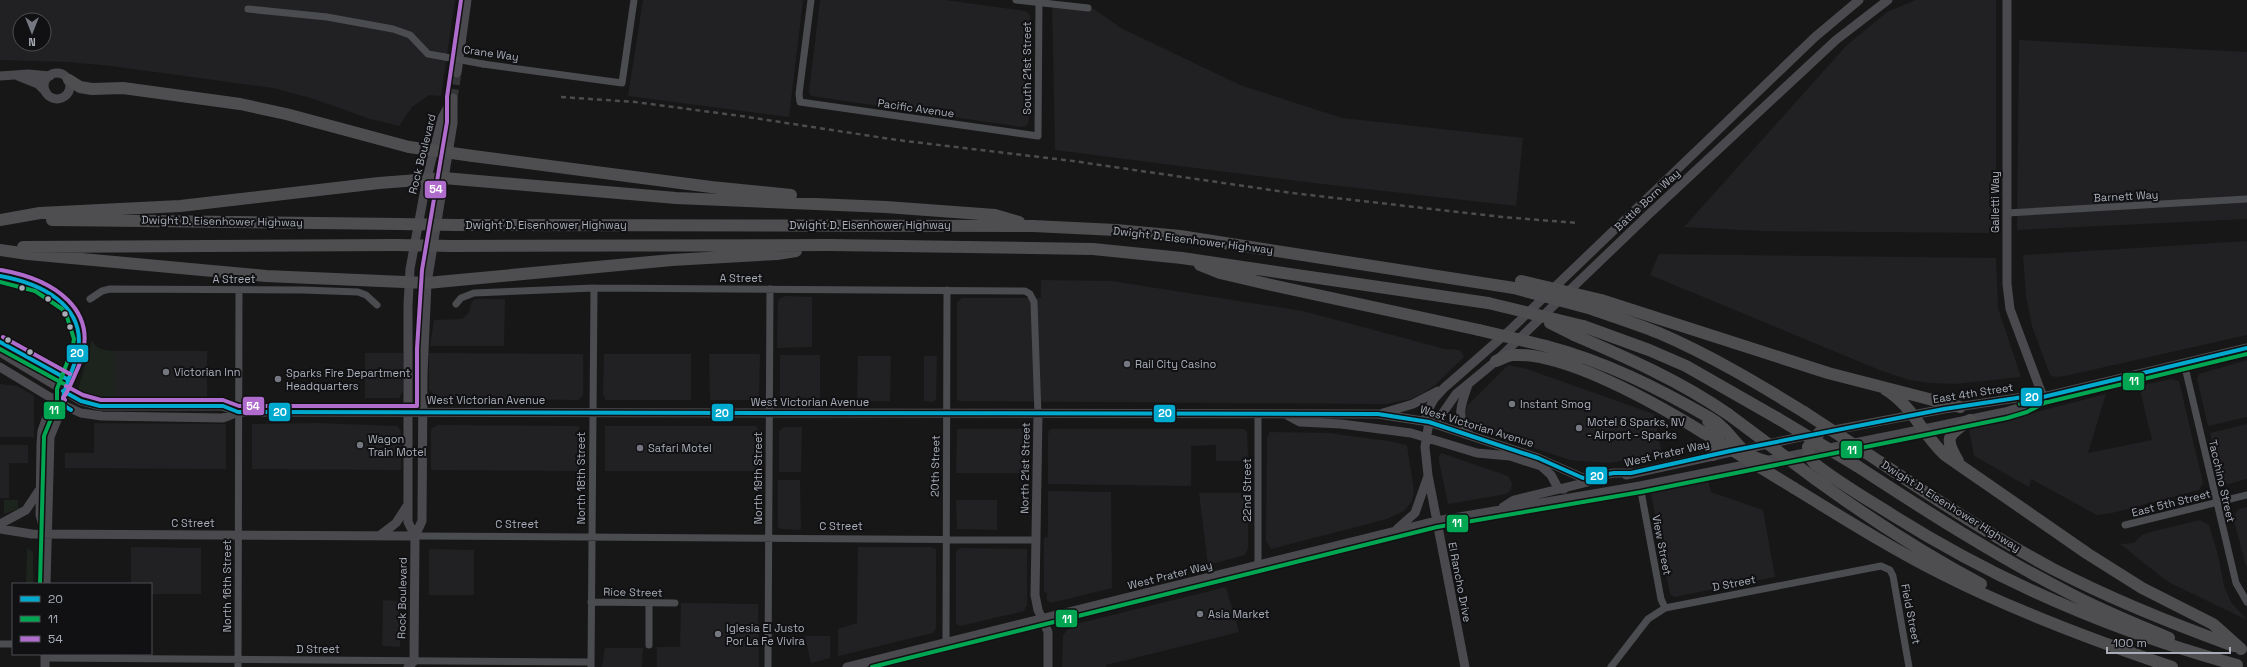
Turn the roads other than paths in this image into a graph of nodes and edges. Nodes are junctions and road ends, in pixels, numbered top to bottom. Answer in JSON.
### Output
{"nodes":[{"id":1,"x":467,"y":0,"type":"edge"},
{"id":2,"x":634,"y":0,"type":"edge"},
{"id":3,"x":811,"y":0,"type":"edge"},
{"id":4,"x":1016,"y":0,"type":"edge"},
{"id":5,"x":1859,"y":0,"type":"edge"},
{"id":6,"x":1888,"y":0,"type":"edge"},
{"id":7,"x":2007,"y":0,"type":"edge"},
{"id":8,"x":1039,"y":1,"type":"edge"},
{"id":9,"x":1088,"y":8,"type":"dead end"},
{"id":10,"x":248,"y":9,"type":"dead end"},
{"id":11,"x":457,"y":73,"type":"tunnel mouth"},
{"id":12,"x":0,"y":76,"type":"edge"},
{"id":13,"x":18,"y":76,"type":"junction"},
{"id":14,"x":50,"y":76,"type":"junction"},
{"id":15,"x":69,"y":80,"type":"junction"},
{"id":16,"x":46,"y":92,"type":"junction"},
{"id":17,"x":1038,"y":136,"type":"joint"},
{"id":18,"x":427,"y":178,"type":"junction"},
{"id":19,"x":444,"y":178,"type":"junction"},
{"id":20,"x":2247,"y":199,"type":"edge"},
{"id":21,"x":819,"y":204,"type":"junction"},
{"id":22,"x":2007,"y":214,"type":"junction"},
{"id":23,"x":0,"y":220,"type":"edge"},
{"id":24,"x":1033,"y":226,"type":"junction"},
{"id":25,"x":831,"y":245,"type":"junction"},
{"id":26,"x":0,"y":248,"type":"edge"},
{"id":27,"x":1182,"y":258,"type":"junction"},
{"id":28,"x":409,"y":283,"type":"junction"},
{"id":29,"x":427,"y":283,"type":"junction"},
{"id":30,"x":1518,"y":285,"type":"junction"},
{"id":31,"x":594,"y":288,"type":"junction"},
{"id":32,"x":770,"y":289,"type":"junction"},
{"id":33,"x":239,"y":290,"type":"junction"},
{"id":34,"x":947,"y":290,"type":"junction"},
{"id":35,"x":1030,"y":294,"type":"joint"},
{"id":36,"x":90,"y":299,"type":"dead end"},
{"id":37,"x":456,"y":304,"type":"dead end"},
{"id":38,"x":377,"y":305,"type":"dead end"},
{"id":39,"x":1531,"y":313,"type":"junction"},
{"id":40,"x":2247,"y":348,"type":"edge"},
{"id":41,"x":0,"y":352,"type":"edge"},
{"id":42,"x":1496,"y":360,"type":"junction"},
{"id":43,"x":2184,"y":363,"type":"junction"},
{"id":44,"x":0,"y":367,"type":"edge"},
{"id":45,"x":1468,"y":383,"type":"junction"},
{"id":46,"x":1444,"y":388,"type":"junction"},
{"id":47,"x":1885,"y":388,"type":"junction"},
{"id":48,"x":63,"y":391,"type":"junction"},
{"id":49,"x":2043,"y":397,"type":"junction"},
{"id":50,"x":53,"y":400,"type":"junction"},
{"id":51,"x":63,"y":405,"type":"junction"},
{"id":52,"x":1960,"y":407,"type":"junction"},
{"id":53,"x":1695,"y":410,"type":"junction"},
{"id":54,"x":238,"y":412,"type":"junction"},
{"id":55,"x":409,"y":412,"type":"junction"},
{"id":56,"x":423,"y":412,"type":"junction"},
{"id":57,"x":593,"y":413,"type":"junction"},
{"id":58,"x":770,"y":414,"type":"junction"},
{"id":59,"x":947,"y":414,"type":"junction"},
{"id":60,"x":1038,"y":414,"type":"junction"},
{"id":61,"x":1378,"y":414,"type":"junction"},
{"id":62,"x":1258,"y":415,"type":"junction"},
{"id":63,"x":1287,"y":415,"type":"junction"},
{"id":64,"x":1913,"y":415,"type":"junction"},
{"id":65,"x":1970,"y":420,"type":"junction"},
{"id":66,"x":1924,"y":429,"type":"junction"},
{"id":67,"x":1427,"y":430,"type":"junction"},
{"id":68,"x":1819,"y":434,"type":"junction"},
{"id":69,"x":1471,"y":436,"type":"junction"},
{"id":70,"x":1741,"y":449,"type":"junction"},
{"id":71,"x":1809,"y":452,"type":"junction"},
{"id":72,"x":1713,"y":455,"type":"junction"},
{"id":73,"x":1766,"y":461,"type":"junction"},
{"id":74,"x":1960,"y":463,"type":"junction"},
{"id":75,"x":1631,"y":474,"type":"junction"},
{"id":76,"x":1428,"y":475,"type":"junction"},
{"id":77,"x":1640,"y":486,"type":"junction"},
{"id":78,"x":40,"y":488,"type":"junction"},
{"id":79,"x":1558,"y":488,"type":"junction"},
{"id":80,"x":1589,"y":495,"type":"junction"},
{"id":81,"x":2247,"y":495,"type":"edge"},
{"id":82,"x":2216,"y":503,"type":"junction"},
{"id":83,"x":408,"y":505,"type":"junction"},
{"id":84,"x":1500,"y":509,"type":"junction"},
{"id":85,"x":1436,"y":522,"type":"junction"},
{"id":86,"x":0,"y":524,"type":"edge"},
{"id":87,"x":2124,"y":525,"type":"dead end"},
{"id":88,"x":0,"y":529,"type":"edge"},
{"id":89,"x":1393,"y":532,"type":"junction"},
{"id":90,"x":46,"y":534,"type":"junction"},
{"id":91,"x":238,"y":535,"type":"junction"},
{"id":92,"x":379,"y":536,"type":"junction"},
{"id":93,"x":415,"y":536,"type":"junction"},
{"id":94,"x":592,"y":537,"type":"junction"},
{"id":95,"x":769,"y":538,"type":"junction"},
{"id":96,"x":946,"y":539,"type":"junction"},
{"id":97,"x":1035,"y":540,"type":"junction"},
{"id":98,"x":1258,"y":566,"type":"junction"},
{"id":99,"x":1886,"y":567,"type":"joint"},
{"id":100,"x":46,"y":583,"type":"edge"},
{"id":101,"x":591,"y":602,"type":"junction"},
{"id":102,"x":2247,"y":602,"type":"edge"},
{"id":103,"x":650,"y":603,"type":"junction"},
{"id":104,"x":674,"y":603,"type":"dead end"},
{"id":105,"x":1665,"y":608,"type":"junction"},
{"id":106,"x":1043,"y":618,"type":"junction"},
{"id":107,"x":2082,"y":634,"type":"junction"},
{"id":108,"x":946,"y":643,"type":"junction"},
{"id":109,"x":0,"y":644,"type":"edge"},
{"id":110,"x":12,"y":644,"type":"edge"},
{"id":111,"x":649,"y":645,"type":"dead end"},
{"id":112,"x":2244,"y":649,"type":"edge"},
{"id":113,"x":45,"y":660,"type":"edge"},
{"id":114,"x":238,"y":663,"type":"edge"},
{"id":115,"x":591,"y":664,"type":"edge"},
{"id":116,"x":414,"y":665,"type":"edge"},
{"id":117,"x":2241,"y":666,"type":"edge"},
{"id":118,"x":768,"y":667,"type":"edge"},
{"id":119,"x":847,"y":667,"type":"edge"},
{"id":120,"x":1048,"y":667,"type":"edge"},
{"id":121,"x":1465,"y":667,"type":"edge"},
{"id":122,"x":1611,"y":667,"type":"edge"},
{"id":123,"x":1909,"y":667,"type":"edge"},
{"id":124,"x":2172,"y":667,"type":"edge"}],
"edges":[{"from":1,"to":11,"type":"main road"},
{"from":2,"to":10,"type":"street","name":"Crane Way","bridge":true},
{"from":3,"to":17,"type":"street","name":"Pacific Avenue"},
{"from":4,"to":8,"type":"street"},
{"from":5,"to":46,"type":"main road","name":"Battle Born Way"},
{"from":6,"to":42,"type":"main road","name":"Battle Born Way"},
{"from":7,"to":22,"type":"main road","name":"Galletti Way"},
{"from":8,"to":9,"type":"street"},
{"from":8,"to":17,"type":"street","name":"South 21st Street"},
{"from":12,"to":13,"type":"main road"},
{"from":13,"to":14,"type":"main road"},
{"from":13,"to":16,"type":"main road"},
{"from":14,"to":15,"type":"main road"},
{"from":14,"to":16,"type":"main road"},
{"from":15,"to":16,"type":"main road"},
{"from":15,"to":21,"type":"highway","bridge":true},
{"from":18,"to":19,"type":"highway"},
{"from":18,"to":19,"type":"main road","name":"Rock Boulevard"},
{"from":18,"to":23,"type":"highway"},
{"from":18,"to":28,"type":"main road","name":"Rock Boulevard"},
{"from":19,"to":21,"type":"highway"},
{"from":19,"to":29,"type":"main road","name":"Rock Boulevard"},
{"from":20,"to":22,"type":"street","name":"Barnett Way"},
{"from":21,"to":24,"type":"highway"},
{"from":22,"to":49,"type":"main road","name":"Galletti Way"},
{"from":23,"to":24,"type":"highway","name":"Dwight D. Eisenhower Highway","bridge":true},
{"from":24,"to":30,"type":"highway","name":"Dwight D. Eisenhower Highway"},
{"from":25,"to":26,"type":"highway","name":"Dwight D. Eisenhower Highway","bridge":true},
{"from":25,"to":27,"type":"highway","name":"Dwight D. Eisenhower Highway"},
{"from":25,"to":29,"type":"highway"},
{"from":26,"to":28,"type":"highway"},
{"from":27,"to":39,"type":"highway","name":"Dwight D. Eisenhower Highway","bridge":true},
{"from":27,"to":53,"type":"highway","bridge":true},
{"from":28,"to":29,"type":"highway"},
{"from":28,"to":55,"type":"main road","name":"Rock Boulevard"},
{"from":29,"to":56,"type":"main road","name":"Rock Boulevard"},
{"from":30,"to":47,"type":"highway","bridge":true},
{"from":30,"to":112,"type":"highway","name":"Dwight D. Eisenhower Highway","bridge":true},
{"from":31,"to":32,"type":"street","name":"A Street"},
{"from":31,"to":37,"type":"street","name":"A Street"},
{"from":31,"to":57,"type":"street","name":"North 18th Street"},
{"from":32,"to":34,"type":"street","name":"A Street"},
{"from":32,"to":58,"type":"street","name":"North 19th Street"},
{"from":33,"to":36,"type":"street","name":"A Street"},
{"from":33,"to":38,"type":"street","name":"A Street"},
{"from":33,"to":54,"type":"street","name":"North 16th Street"},
{"from":34,"to":35,"type":"street","name":"A Street"},
{"from":34,"to":59,"type":"street","name":"20th Street"},
{"from":35,"to":60,"type":"street","name":"North 21st Street"},
{"from":39,"to":107,"type":"highway","bridge":true},
{"from":39,"to":117,"type":"highway","name":"Dwight D. Eisenhower Highway","bridge":true},
{"from":40,"to":43,"type":"main road","name":"East 4th Street"},
{"from":41,"to":48,"type":"main road","name":"West Victorian Avenue"},
{"from":42,"to":45,"type":"main road","name":"Battle Born Way"},
{"from":42,"to":107,"type":"highway","bridge":true},
{"from":43,"to":49,"type":"main road","name":"East 4th Street"},
{"from":43,"to":82,"type":"street","name":"Tacchino Street"},
{"from":44,"to":50,"type":"main road","name":"West Victorian Avenue"},
{"from":45,"to":67,"type":"main road","name":"Battle Born Way"},
{"from":45,"to":69,"type":"main road"},
{"from":46,"to":61,"type":"main road"},
{"from":46,"to":67,"type":"main road","name":"Battle Born Way"},
{"from":47,"to":52,"type":"highway"},
{"from":47,"to":64,"type":"highway"},
{"from":48,"to":50,"type":"main road"},
{"from":48,"to":51,"type":"main road"},
{"from":48,"to":54,"type":"main road","name":"West Victorian Avenue"},
{"from":49,"to":52,"type":"main road","name":"East 4th Street"},
{"from":49,"to":65,"type":"main road","name":"West Prater Way"},
{"from":50,"to":51,"type":"main road","name":"West Victorian Avenue"},
{"from":50,"to":78,"type":"main road"},
{"from":51,"to":54,"type":"main road","name":"West Victorian Avenue"},
{"from":51,"to":90,"type":"main road"},
{"from":52,"to":64,"type":"main road","name":"East 4th Street"},
{"from":53,"to":70,"type":"highway"},
{"from":53,"to":72,"type":"highway"},
{"from":54,"to":55,"type":"main road","name":"West Victorian Avenue"},
{"from":54,"to":91,"type":"street","name":"North 16th Street"},
{"from":55,"to":56,"type":"main road","name":"West Victorian Avenue"},
{"from":55,"to":83,"type":"main road","name":"Rock Boulevard"},
{"from":56,"to":57,"type":"main road","name":"West Victorian Avenue"},
{"from":56,"to":93,"type":"main road","name":"Rock Boulevard"},
{"from":57,"to":58,"type":"main road","name":"West Victorian Avenue"},
{"from":57,"to":94,"type":"street","name":"North 18th Street"},
{"from":58,"to":59,"type":"main road","name":"West Victorian Avenue"},
{"from":58,"to":95,"type":"street","name":"North 19th Street"},
{"from":59,"to":60,"type":"main road","name":"West Victorian Avenue"},
{"from":59,"to":96,"type":"street","name":"20th Street"},
{"from":60,"to":62,"type":"main road","name":"West Victorian Avenue"},
{"from":60,"to":97,"type":"main road","name":"North 21st Street"},
{"from":61,"to":63,"type":"main road","name":"West Victorian Avenue"},
{"from":61,"to":67,"type":"main road","name":"West Victorian Avenue"},
{"from":62,"to":63,"type":"main road","name":"West Victorian Avenue"},
{"from":62,"to":98,"type":"street","name":"22nd Street"},
{"from":63,"to":67,"type":"main road","name":"West Victorian Avenue"},
{"from":64,"to":66,"type":"highway"},
{"from":64,"to":68,"type":"main road","name":"East 4th Street"},
{"from":65,"to":66,"type":"main road","name":"West Prater Way"},
{"from":65,"to":74,"type":"highway"},
{"from":66,"to":71,"type":"main road","name":"West Prater Way"},
{"from":66,"to":74,"type":"highway"},
{"from":67,"to":69,"type":"main road","name":"West Victorian Avenue"},
{"from":67,"to":76,"type":"main road","name":"El Rancho Drive"},
{"from":67,"to":79,"type":"main road","name":"West Victorian Avenue"},
{"from":68,"to":70,"type":"main road","name":"West Prater Way"},
{"from":68,"to":71,"type":"highway"},
{"from":69,"to":75,"type":"main road","name":"West Victorian Avenue"},
{"from":70,"to":72,"type":"main road","name":"West Prater Way"},
{"from":70,"to":73,"type":"highway"},
{"from":71,"to":73,"type":"main road","name":"West Prater Way"},
{"from":71,"to":117,"type":"highway"},
{"from":72,"to":75,"type":"main road","name":"West Prater Way"},
{"from":73,"to":77,"type":"main road","name":"West Prater Way"},
{"from":74,"to":112,"type":"highway"},
{"from":75,"to":79,"type":"main road","name":"West Prater Way"},
{"from":76,"to":85,"type":"main road","name":"El Rancho Drive"},
{"from":76,"to":89,"type":"main road"},
{"from":77,"to":80,"type":"main road","name":"West Prater Way"},
{"from":77,"to":105,"type":"street","name":"View Street"},
{"from":78,"to":86,"type":"main road"},
{"from":78,"to":90,"type":"main road"},
{"from":79,"to":80,"type":"main road"},
{"from":79,"to":84,"type":"main road","name":"West Prater Way"},
{"from":80,"to":84,"type":"main road","name":"West Prater Way"},
{"from":81,"to":82,"type":"street","name":"East 5th Street"},
{"from":82,"to":87,"type":"street","name":"East 5th Street"},
{"from":82,"to":102,"type":"street","name":"Tacchino Street"},
{"from":83,"to":92,"type":"main road"},
{"from":83,"to":93,"type":"main road","name":"Rock Boulevard"},
{"from":84,"to":85,"type":"main road","name":"West Prater Way"},
{"from":85,"to":89,"type":"main road","name":"West Prater Way"},
{"from":85,"to":121,"type":"main road","name":"El Rancho Drive"},
{"from":88,"to":90,"type":"main road","name":"C Street"},
{"from":89,"to":98,"type":"main road","name":"West Prater Way"},
{"from":90,"to":91,"type":"main road","name":"C Street"},
{"from":90,"to":100,"type":"main road"},
{"from":91,"to":92,"type":"main road","name":"C Street"},
{"from":91,"to":114,"type":"street","name":"North 16th Street"},
{"from":92,"to":93,"type":"main road","name":"C Street"},
{"from":93,"to":94,"type":"street","name":"C Street"},
{"from":93,"to":116,"type":"main road","name":"Rock Boulevard"},
{"from":94,"to":95,"type":"street","name":"C Street"},
{"from":94,"to":101,"type":"street","name":"North 18th Street"},
{"from":95,"to":96,"type":"street","name":"C Street"},
{"from":95,"to":118,"type":"street","name":"North 19th Street"},
{"from":96,"to":97,"type":"street","name":"C Street"},
{"from":96,"to":108,"type":"street","name":"20th Street"},
{"from":97,"to":106,"type":"main road","name":"North 21st Street"},
{"from":98,"to":106,"type":"main road","name":"West Prater Way"},
{"from":99,"to":105,"type":"street","name":"D Street"},
{"from":99,"to":123,"type":"street","name":"Field Street"},
{"from":101,"to":103,"type":"street","name":"Rice Street"},
{"from":101,"to":115,"type":"street","name":"North 18th Street"},
{"from":103,"to":104,"type":"street","name":"Rice Street"},
{"from":103,"to":111,"type":"street"},
{"from":105,"to":122,"type":"street","name":"D Street"},
{"from":106,"to":108,"type":"main road","name":"West Prater Way"},
{"from":106,"to":120,"type":"main road","name":"North 21st Street"},
{"from":107,"to":124,"type":"highway"},
{"from":108,"to":119,"type":"main road","name":"West Prater Way"},
{"from":109,"to":110,"type":"street"},
{"from":113,"to":114,"type":"street","name":"D Street"},
{"from":114,"to":116,"type":"street","name":"D Street"},
{"from":115,"to":116,"type":"street","name":"D Street"}]}
